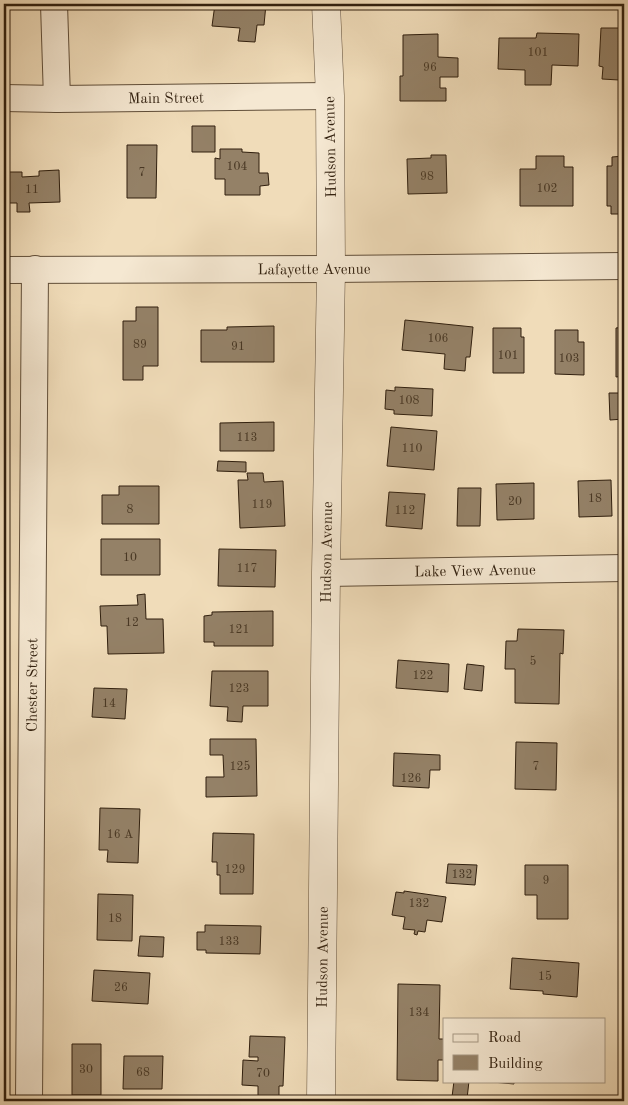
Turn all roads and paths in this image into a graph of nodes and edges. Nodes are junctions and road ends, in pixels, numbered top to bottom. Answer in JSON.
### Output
{"nodes":[{"id":1,"x":54,"y":4,"type":"edge"},
{"id":2,"x":326,"y":4,"type":"edge"},
{"id":3,"x":330,"y":96,"type":"junction"},
{"id":4,"x":4,"y":98,"type":"edge"},
{"id":5,"x":57,"y":99,"type":"junction"},
{"id":6,"x":624,"y":266,"type":"edge"},
{"id":7,"x":35,"y":269,"type":"junction"},
{"id":8,"x":331,"y":269,"type":"junction"},
{"id":9,"x":4,"y":270,"type":"edge"},
{"id":10,"x":624,"y":568,"type":"edge"},
{"id":11,"x":326,"y":573,"type":"junction"},
{"id":12,"x":30,"y":1101,"type":"edge"},
{"id":13,"x":321,"y":1101,"type":"edge"}],
"edges":[{"from":1,"to":5,"type":"street"},
{"from":2,"to":3,"type":"street","name":"Hudson Avenue"},
{"from":3,"to":5,"type":"street","name":"Main Street"},
{"from":3,"to":8,"type":"street","name":"Hudson Avenue"},
{"from":4,"to":5,"type":"street","name":"Main Street"},
{"from":6,"to":8,"type":"street","name":"Lafayette Avenue"},
{"from":7,"to":8,"type":"street","name":"Lafayette Avenue"},
{"from":7,"to":9,"type":"street","name":"Lafayette Avenue"},
{"from":7,"to":12,"type":"street","name":"Chester Street"},
{"from":8,"to":11,"type":"street","name":"Hudson Avenue"},
{"from":10,"to":11,"type":"street","name":"Lake View Avenue"},
{"from":11,"to":13,"type":"street","name":"Hudson Avenue"}]}
